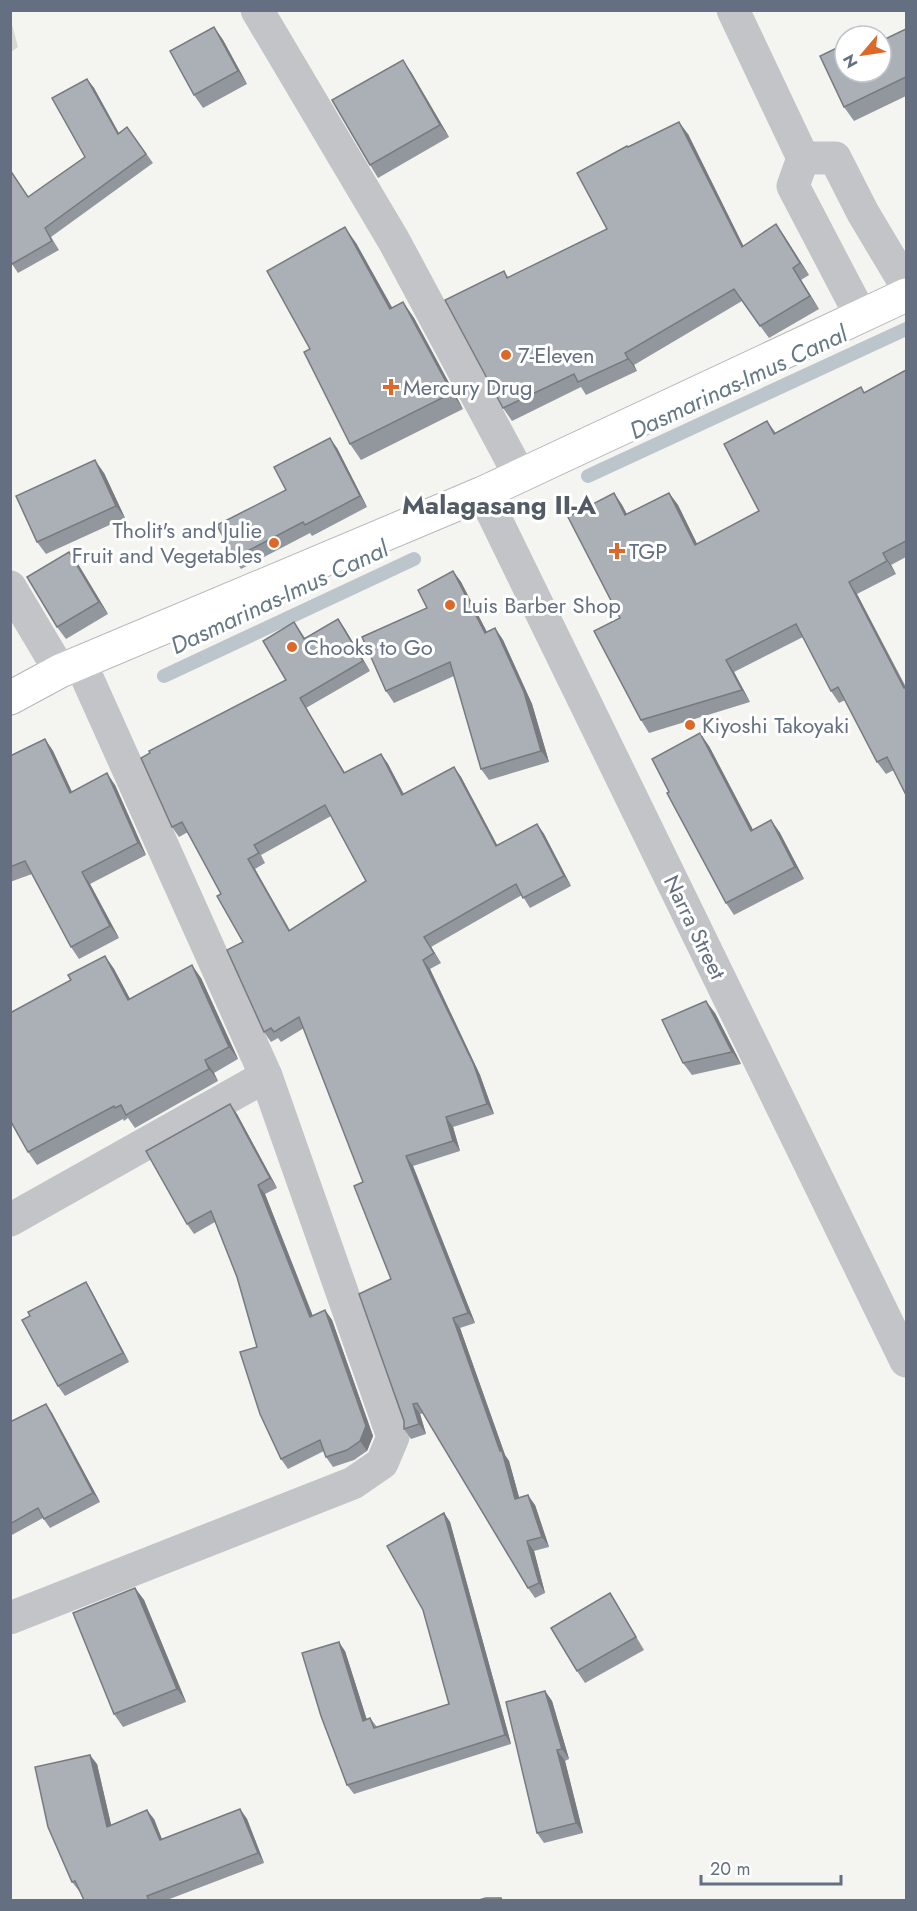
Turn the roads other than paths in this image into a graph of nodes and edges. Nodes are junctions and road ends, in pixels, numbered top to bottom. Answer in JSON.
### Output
{"nodes":[{"id":1,"x":257,"y":10,"type":"edge"},
{"id":2,"x":733,"y":10,"type":"edge"},
{"id":3,"x":803,"y":158,"type":"junction"},
{"id":4,"x":906,"y":285,"type":"edge"},
{"id":5,"x":906,"y":295,"type":"edge"},
{"id":6,"x":861,"y":316,"type":"junction"},
{"id":7,"x":520,"y":476,"type":"junction"},
{"id":8,"x":483,"y":493,"type":"junction"},
{"id":9,"x":10,"y":587,"type":"edge"},
{"id":10,"x":70,"y":666,"type":"junction"},
{"id":11,"x":10,"y":698,"type":"edge"},
{"id":12,"x":266,"y":1077,"type":"junction"},
{"id":13,"x":10,"y":1220,"type":"edge"},
{"id":14,"x":906,"y":1361,"type":"edge"},
{"id":15,"x":10,"y":1618,"type":"edge"}],
"edges":[{"from":1,"to":7,"type":"street"},
{"from":2,"to":3,"type":"street"},
{"from":3,"to":4,"type":"street"},
{"from":3,"to":6,"type":"street"},
{"from":5,"to":6,"type":"main road"},
{"from":6,"to":7,"type":"main road"},
{"from":7,"to":8,"type":"main road"},
{"from":8,"to":10,"type":"main road"},
{"from":8,"to":14,"type":"street","name":"Narra Street"},
{"from":9,"to":10,"type":"street"},
{"from":10,"to":11,"type":"main road"},
{"from":10,"to":12,"type":"street"},
{"from":12,"to":13,"type":"street"},
{"from":12,"to":15,"type":"street"}]}
